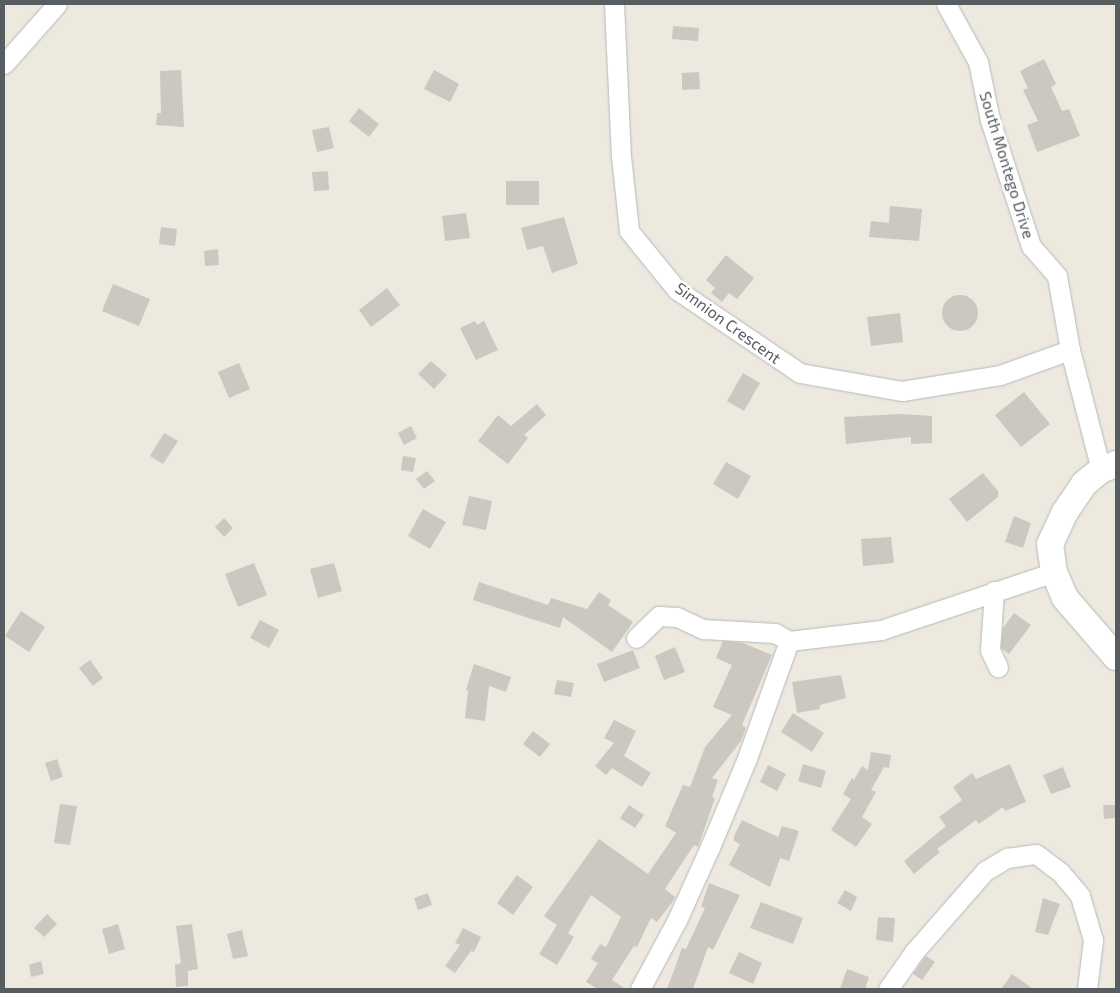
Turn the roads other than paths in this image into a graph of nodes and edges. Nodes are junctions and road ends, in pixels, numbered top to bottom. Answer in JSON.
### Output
{"nodes":[{"id":1,"x":57,"y":4,"type":"edge"},
{"id":2,"x":614,"y":4,"type":"edge"},
{"id":3,"x":946,"y":4,"type":"edge"},
{"id":4,"x":4,"y":64,"type":"edge"},
{"id":5,"x":1070,"y":350,"type":"junction"},
{"id":6,"x":1109,"y":467,"type":"edge"},
{"id":7,"x":1054,"y":572,"type":"junction"},
{"id":8,"x":994,"y":591,"type":"junction"},
{"id":9,"x":636,"y":638,"type":"dead end"},
{"id":10,"x":789,"y":641,"type":"junction"},
{"id":11,"x":1116,"y":657,"type":"edge"},
{"id":12,"x":998,"y":667,"type":"dead end"},
{"id":13,"x":640,"y":989,"type":"edge"},
{"id":14,"x":888,"y":989,"type":"edge"},
{"id":15,"x":1087,"y":989,"type":"edge"}],
"edges":[{"from":1,"to":4,"type":"street"},
{"from":2,"to":5,"type":"street","name":"Simnion Crescent"},
{"from":3,"to":5,"type":"street","name":"South Montego Drive"},
{"from":5,"to":6,"type":"street","name":"South Montego Drive"},
{"from":6,"to":7,"type":"street"},
{"from":7,"to":8,"type":"street"},
{"from":7,"to":11,"type":"street"},
{"from":8,"to":10,"type":"street"},
{"from":8,"to":12,"type":"street"},
{"from":9,"to":10,"type":"street"},
{"from":10,"to":13,"type":"street"},
{"from":14,"to":15,"type":"street"}]}
